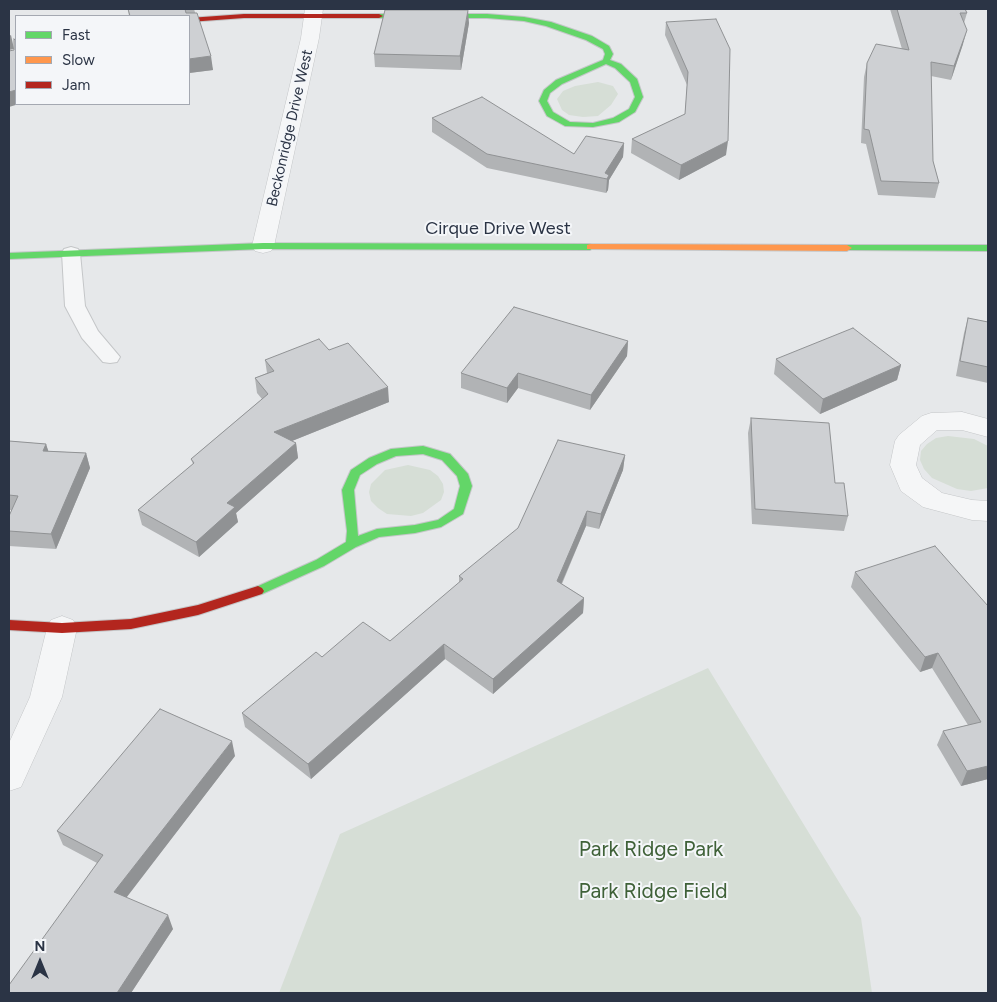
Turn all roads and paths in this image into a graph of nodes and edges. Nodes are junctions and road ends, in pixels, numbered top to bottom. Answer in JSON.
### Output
{"nodes":[{"id":1,"x":313,"y":13,"type":"edge"},
{"id":2,"x":190,"y":20,"type":"edge"},
{"id":3,"x":606,"y":61,"type":"junction"},
{"id":4,"x":263,"y":246,"type":"junction"},
{"id":5,"x":988,"y":248,"type":"edge"},
{"id":6,"x":72,"y":253,"type":"junction"},
{"id":7,"x":9,"y":256,"type":"edge"},
{"id":8,"x":110,"y":357,"type":"dead end"},
{"id":9,"x":988,"y":428,"type":"edge"},
{"id":10,"x":988,"y":511,"type":"edge"},
{"id":11,"x":352,"y":544,"type":"junction"},
{"id":12,"x":9,"y":625,"type":"edge"},
{"id":13,"x":62,"y":628,"type":"junction"},
{"id":14,"x":9,"y":777,"type":"edge"}],
"edges":[{"from":1,"to":2,"type":"street"},
{"from":1,"to":3,"type":"street"},
{"from":1,"to":4,"type":"street","name":"Beckonridge Drive West"},
{"from":3,"to":3,"type":"street"},
{"from":4,"to":5,"type":"street","name":"Cirque Drive West"},
{"from":4,"to":6,"type":"street","name":"Cirque Drive West"},
{"from":6,"to":7,"type":"street","name":"Cirque Drive West"},
{"from":6,"to":8,"type":"lane"},
{"from":9,"to":10,"type":"street"},
{"from":11,"to":11,"type":"street"},
{"from":11,"to":13,"type":"street"},
{"from":12,"to":13,"type":"street"},
{"from":13,"to":14,"type":"street"}]}
